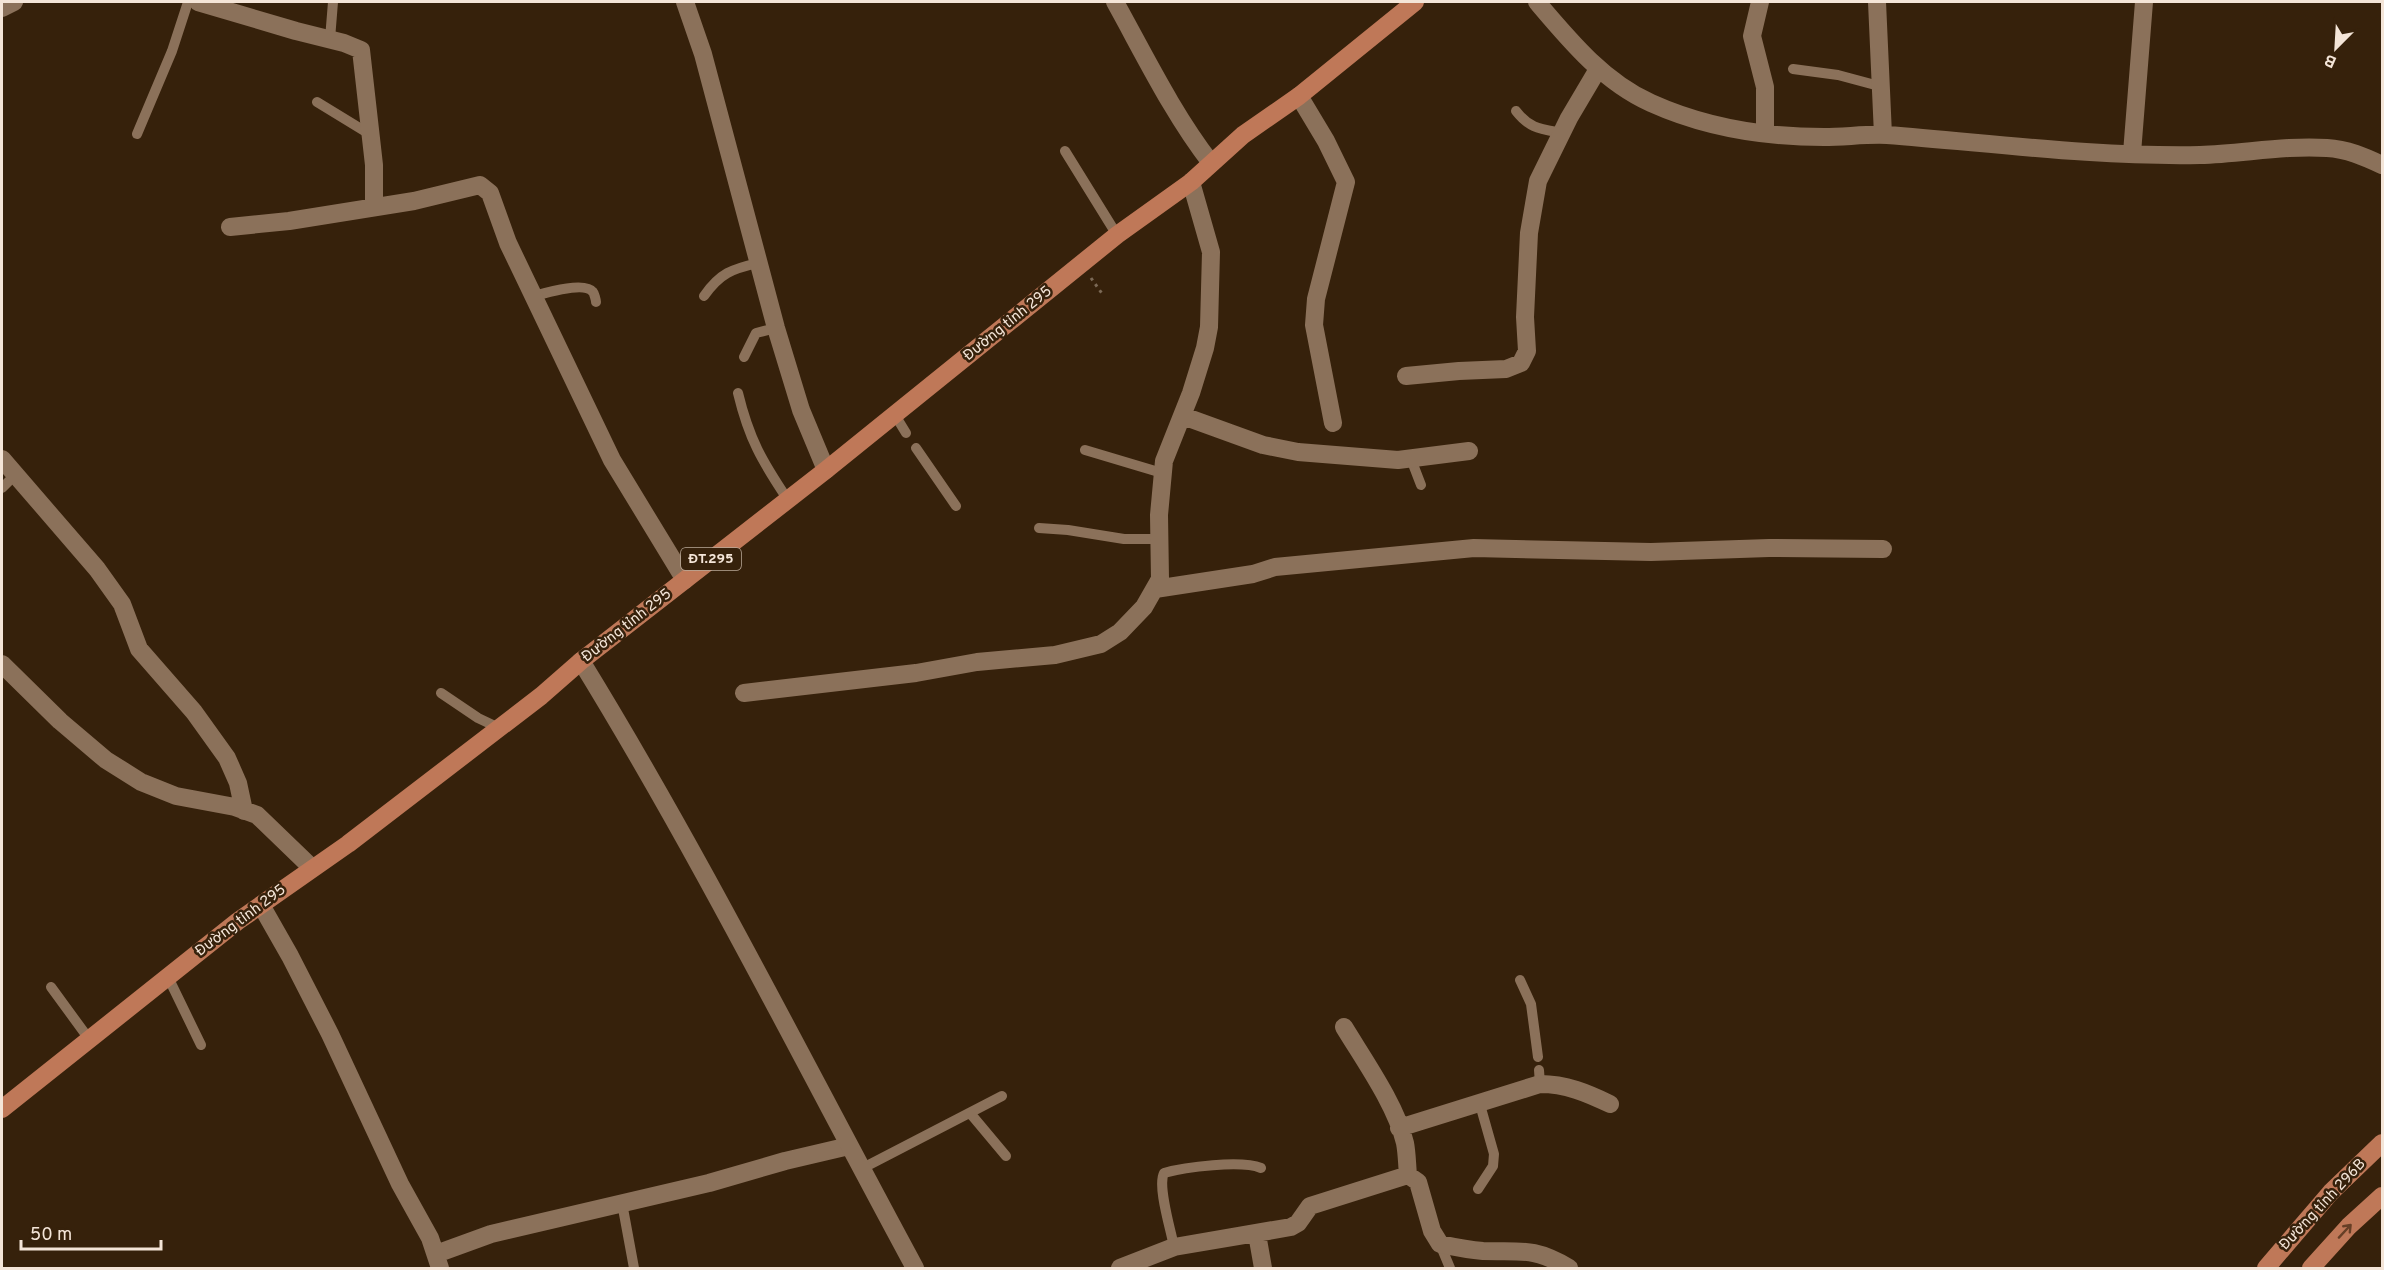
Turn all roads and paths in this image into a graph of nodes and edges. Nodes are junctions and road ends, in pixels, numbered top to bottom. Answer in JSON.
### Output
{"nodes":[{"id":1,"x":14,"y":2,"type":"edge"},
{"id":2,"x":188,"y":2,"type":"edge"},
{"id":3,"x":198,"y":2,"type":"edge"},
{"id":4,"x":333,"y":2,"type":"edge"},
{"id":5,"x":685,"y":2,"type":"edge"},
{"id":6,"x":1115,"y":2,"type":"edge"},
{"id":7,"x":1415,"y":2,"type":"edge"},
{"id":8,"x":1538,"y":2,"type":"edge"},
{"id":9,"x":1760,"y":2,"type":"edge"},
{"id":10,"x":1877,"y":2,"type":"edge"},
{"id":11,"x":2144,"y":2,"type":"edge"},
{"id":12,"x":2,"y":8,"type":"edge"},
{"id":13,"x":330,"y":39,"type":"junction"},
{"id":14,"x":1598,"y":69,"type":"junction"},
{"id":15,"x":1793,"y":69,"type":"dead end"},
{"id":16,"x":1879,"y":86,"type":"junction"},
{"id":17,"x":1299,"y":96,"type":"junction"},
{"id":18,"x":317,"y":102,"type":"dead end"},
{"id":19,"x":1516,"y":111,"type":"dead end"},
{"id":20,"x":1562,"y":133,"type":"junction"},
{"id":21,"x":1765,"y":133,"type":"junction"},
{"id":22,"x":138,"y":134,"type":"dead end"},
{"id":23,"x":371,"y":135,"type":"junction"},
{"id":24,"x":1883,"y":135,"type":"junction"},
{"id":25,"x":1065,"y":151,"type":"dead end"},
{"id":26,"x":2132,"y":153,"type":"junction"},
{"id":27,"x":1211,"y":163,"type":"junction"},
{"id":28,"x":2382,"y":165,"type":"edge"},
{"id":29,"x":1191,"y":182,"type":"junction"},
{"id":30,"x":374,"y":207,"type":"junction"},
{"id":31,"x":230,"y":227,"type":"dead end"},
{"id":32,"x":1117,"y":235,"type":"junction"},
{"id":33,"x":758,"y":263,"type":"junction"},
{"id":34,"x":534,"y":296,"type":"junction"},
{"id":35,"x":704,"y":296,"type":"dead end"},
{"id":36,"x":596,"y":302,"type":"dead end"},
{"id":37,"x":776,"y":328,"type":"junction"},
{"id":38,"x":744,"y":357,"type":"dead end"},
{"id":39,"x":1406,"y":376,"type":"dead end"},
{"id":40,"x":738,"y":393,"type":"dead end"},
{"id":41,"x":895,"y":415,"type":"junction"},
{"id":42,"x":1183,"y":416,"type":"junction"},
{"id":43,"x":1333,"y":423,"type":"dead end"},
{"id":44,"x":906,"y":433,"type":"dead end"},
{"id":45,"x":916,"y":448,"type":"dead end"},
{"id":46,"x":1085,"y":450,"type":"dead end"},
{"id":47,"x":1469,"y":451,"type":"dead end"},
{"id":48,"x":2,"y":459,"type":"edge"},
{"id":49,"x":1411,"y":459,"type":"junction"},
{"id":50,"x":826,"y":470,"type":"junction"},
{"id":51,"x":1162,"y":473,"type":"junction"},
{"id":52,"x":15,"y":475,"type":"junction"},
{"id":53,"x":1421,"y":485,"type":"dead end"},
{"id":54,"x":2,"y":488,"type":"edge"},
{"id":55,"x":788,"y":500,"type":"junction"},
{"id":56,"x":956,"y":506,"type":"dead end"},
{"id":57,"x":1038,"y":528,"type":"dead end"},
{"id":58,"x":1160,"y":539,"type":"junction"},
{"id":59,"x":1883,"y":549,"type":"dead end"},
{"id":60,"x":686,"y":580,"type":"junction"},
{"id":61,"x":1155,"y":589,"type":"junction"},
{"id":62,"x":581,"y":661,"type":"junction"},
{"id":63,"x":2,"y":664,"type":"edge"},
{"id":64,"x":441,"y":693,"type":"dead end"},
{"id":65,"x":744,"y":693,"type":"dead end"},
{"id":66,"x":499,"y":728,"type":"junction"},
{"id":67,"x":244,"y":811,"type":"junction"},
{"id":68,"x":312,"y":868,"type":"junction"},
{"id":69,"x":261,"y":905,"type":"junction"},
{"id":70,"x":168,"y":977,"type":"junction"},
{"id":71,"x":1520,"y":980,"type":"dead end"},
{"id":72,"x":51,"y":987,"type":"dead end"},
{"id":73,"x":1344,"y":1027,"type":"dead end"},
{"id":74,"x":89,"y":1039,"type":"junction"},
{"id":75,"x":201,"y":1045,"type":"dead end"},
{"id":76,"x":1538,"y":1057,"type":"dead end"},
{"id":77,"x":1002,"y":1096,"type":"dead end"},
{"id":78,"x":1479,"y":1101,"type":"junction"},
{"id":79,"x":1610,"y":1104,"type":"dead end"},
{"id":80,"x":2,"y":1109,"type":"edge"},
{"id":81,"x":970,"y":1113,"type":"junction"},
{"id":82,"x":1399,"y":1128,"type":"junction"},
{"id":83,"x":2382,"y":1143,"type":"edge"},
{"id":84,"x":849,"y":1146,"type":"junction"},
{"id":85,"x":1006,"y":1156,"type":"dead end"},
{"id":86,"x":1261,"y":1168,"type":"dead end"},
{"id":87,"x":861,"y":1169,"type":"junction"},
{"id":88,"x":1408,"y":1175,"type":"junction"},
{"id":89,"x":1478,"y":1189,"type":"dead end"},
{"id":90,"x":2382,"y":1196,"type":"edge"},
{"id":91,"x":622,"y":1203,"type":"junction"},
{"id":92,"x":1257,"y":1234,"type":"junction"},
{"id":93,"x":1440,"y":1244,"type":"junction"},
{"id":94,"x":1174,"y":1247,"type":"junction"},
{"id":95,"x":438,"y":1261,"type":"edge"},
{"id":96,"x":634,"y":1269,"type":"edge"},
{"id":97,"x":915,"y":1269,"type":"edge"},
{"id":98,"x":1120,"y":1269,"type":"edge"},
{"id":99,"x":1263,"y":1269,"type":"edge"},
{"id":100,"x":1450,"y":1269,"type":"edge"},
{"id":101,"x":1569,"y":1269,"type":"edge"},
{"id":102,"x":2266,"y":1269,"type":"edge"},
{"id":103,"x":2311,"y":1269,"type":"edge"}],
"edges":[{"from":1,"to":12,"type":"street"},
{"from":2,"to":22,"type":"lane"},
{"from":3,"to":13,"type":"street"},
{"from":4,"to":13,"type":"lane"},
{"from":5,"to":33,"type":"street"},
{"from":6,"to":27,"type":"street"},
{"from":7,"to":17,"type":"main road","name":"Đường tỉnh 295","number":"ĐT.295"},
{"from":8,"to":14,"type":"street"},
{"from":9,"to":21,"type":"street"},
{"from":10,"to":16,"type":"street"},
{"from":11,"to":26,"type":"street"},
{"from":13,"to":23,"type":"street"},
{"from":14,"to":20,"type":"street"},
{"from":14,"to":21,"type":"street"},
{"from":15,"to":16,"type":"lane"},
{"from":16,"to":24,"type":"street"},
{"from":17,"to":27,"type":"main road","name":"Đường tỉnh 295","number":"ĐT.295"},
{"from":17,"to":43,"type":"street"},
{"from":18,"to":23,"type":"lane"},
{"from":19,"to":20,"type":"lane"},
{"from":20,"to":39,"type":"street"},
{"from":21,"to":24,"type":"street"},
{"from":23,"to":30,"type":"street"},
{"from":24,"to":26,"type":"street"},
{"from":25,"to":32,"type":"lane"},
{"from":26,"to":28,"type":"street"},
{"from":27,"to":29,"type":"main road","name":"Đường tỉnh 295","number":"ĐT.295"},
{"from":29,"to":32,"type":"main road","name":"Đường tỉnh 295","number":"ĐT.295"},
{"from":29,"to":42,"type":"street"},
{"from":30,"to":31,"type":"street"},
{"from":30,"to":34,"type":"street"},
{"from":32,"to":41,"type":"main road","name":"Đường tỉnh 295","number":"ĐT.295"},
{"from":33,"to":35,"type":"lane"},
{"from":33,"to":37,"type":"street"},
{"from":34,"to":36,"type":"lane"},
{"from":34,"to":60,"type":"street"},
{"from":37,"to":38,"type":"lane"},
{"from":37,"to":50,"type":"street"},
{"from":40,"to":55,"type":"lane"},
{"from":41,"to":44,"type":"lane"},
{"from":41,"to":50,"type":"main road","name":"Đường tỉnh 295","number":"ĐT.295"},
{"from":42,"to":49,"type":"street"},
{"from":42,"to":51,"type":"street"},
{"from":45,"to":56,"type":"lane"},
{"from":46,"to":51,"type":"lane"},
{"from":47,"to":49,"type":"street"},
{"from":48,"to":52,"type":"street"},
{"from":49,"to":53,"type":"lane"},
{"from":50,"to":55,"type":"main road","name":"Đường tỉnh 295","number":"ĐT.295"},
{"from":51,"to":58,"type":"street"},
{"from":52,"to":54,"type":"lane"},
{"from":52,"to":67,"type":"street"},
{"from":55,"to":60,"type":"main road","name":"Đường tỉnh 295","number":"ĐT.295"},
{"from":57,"to":58,"type":"lane"},
{"from":58,"to":61,"type":"street"},
{"from":59,"to":61,"type":"street"},
{"from":60,"to":62,"type":"main road","name":"Đường tỉnh 295","number":"ĐT.295"},
{"from":61,"to":65,"type":"street"},
{"from":62,"to":66,"type":"main road","name":"Đường tỉnh 295","number":"ĐT.295"},
{"from":62,"to":84,"type":"street"},
{"from":63,"to":67,"type":"street"},
{"from":64,"to":66,"type":"lane"},
{"from":66,"to":68,"type":"main road","name":"Đường tỉnh 295","number":"ĐT.295"},
{"from":67,"to":68,"type":"street"},
{"from":68,"to":69,"type":"main road","name":"Đường tỉnh 295","number":"ĐT.295"},
{"from":69,"to":70,"type":"main road","name":"Đường tỉnh 295","number":"ĐT.295"},
{"from":69,"to":95,"type":"street"},
{"from":70,"to":74,"type":"main road","name":"Đường tỉnh 295","number":"ĐT.295"},
{"from":70,"to":75,"type":"lane"},
{"from":71,"to":76,"type":"lane"},
{"from":72,"to":74,"type":"lane"},
{"from":73,"to":82,"type":"street"},
{"from":74,"to":80,"type":"main road","name":"Đường tỉnh 295","number":"ĐT.295"},
{"from":77,"to":81,"type":"lane"},
{"from":78,"to":79,"type":"street"},
{"from":78,"to":82,"type":"street"},
{"from":78,"to":89,"type":"lane"},
{"from":81,"to":85,"type":"lane"},
{"from":81,"to":87,"type":"lane"},
{"from":82,"to":88,"type":"street"},
{"from":83,"to":102,"type":"main road","name":"Đường tỉnh 296B"},
{"from":84,"to":87,"type":"street"},
{"from":84,"to":91,"type":"street"},
{"from":86,"to":94,"type":"lane"},
{"from":87,"to":97,"type":"street"},
{"from":88,"to":92,"type":"street"},
{"from":88,"to":93,"type":"street"},
{"from":103,"to":90,"type":"main road","one_way":true},
{"from":91,"to":95,"type":"street"},
{"from":91,"to":96,"type":"lane"},
{"from":92,"to":94,"type":"street"},
{"from":92,"to":99,"type":"street"},
{"from":93,"to":100,"type":"lane"},
{"from":93,"to":101,"type":"street"},
{"from":94,"to":98,"type":"street"}]}
